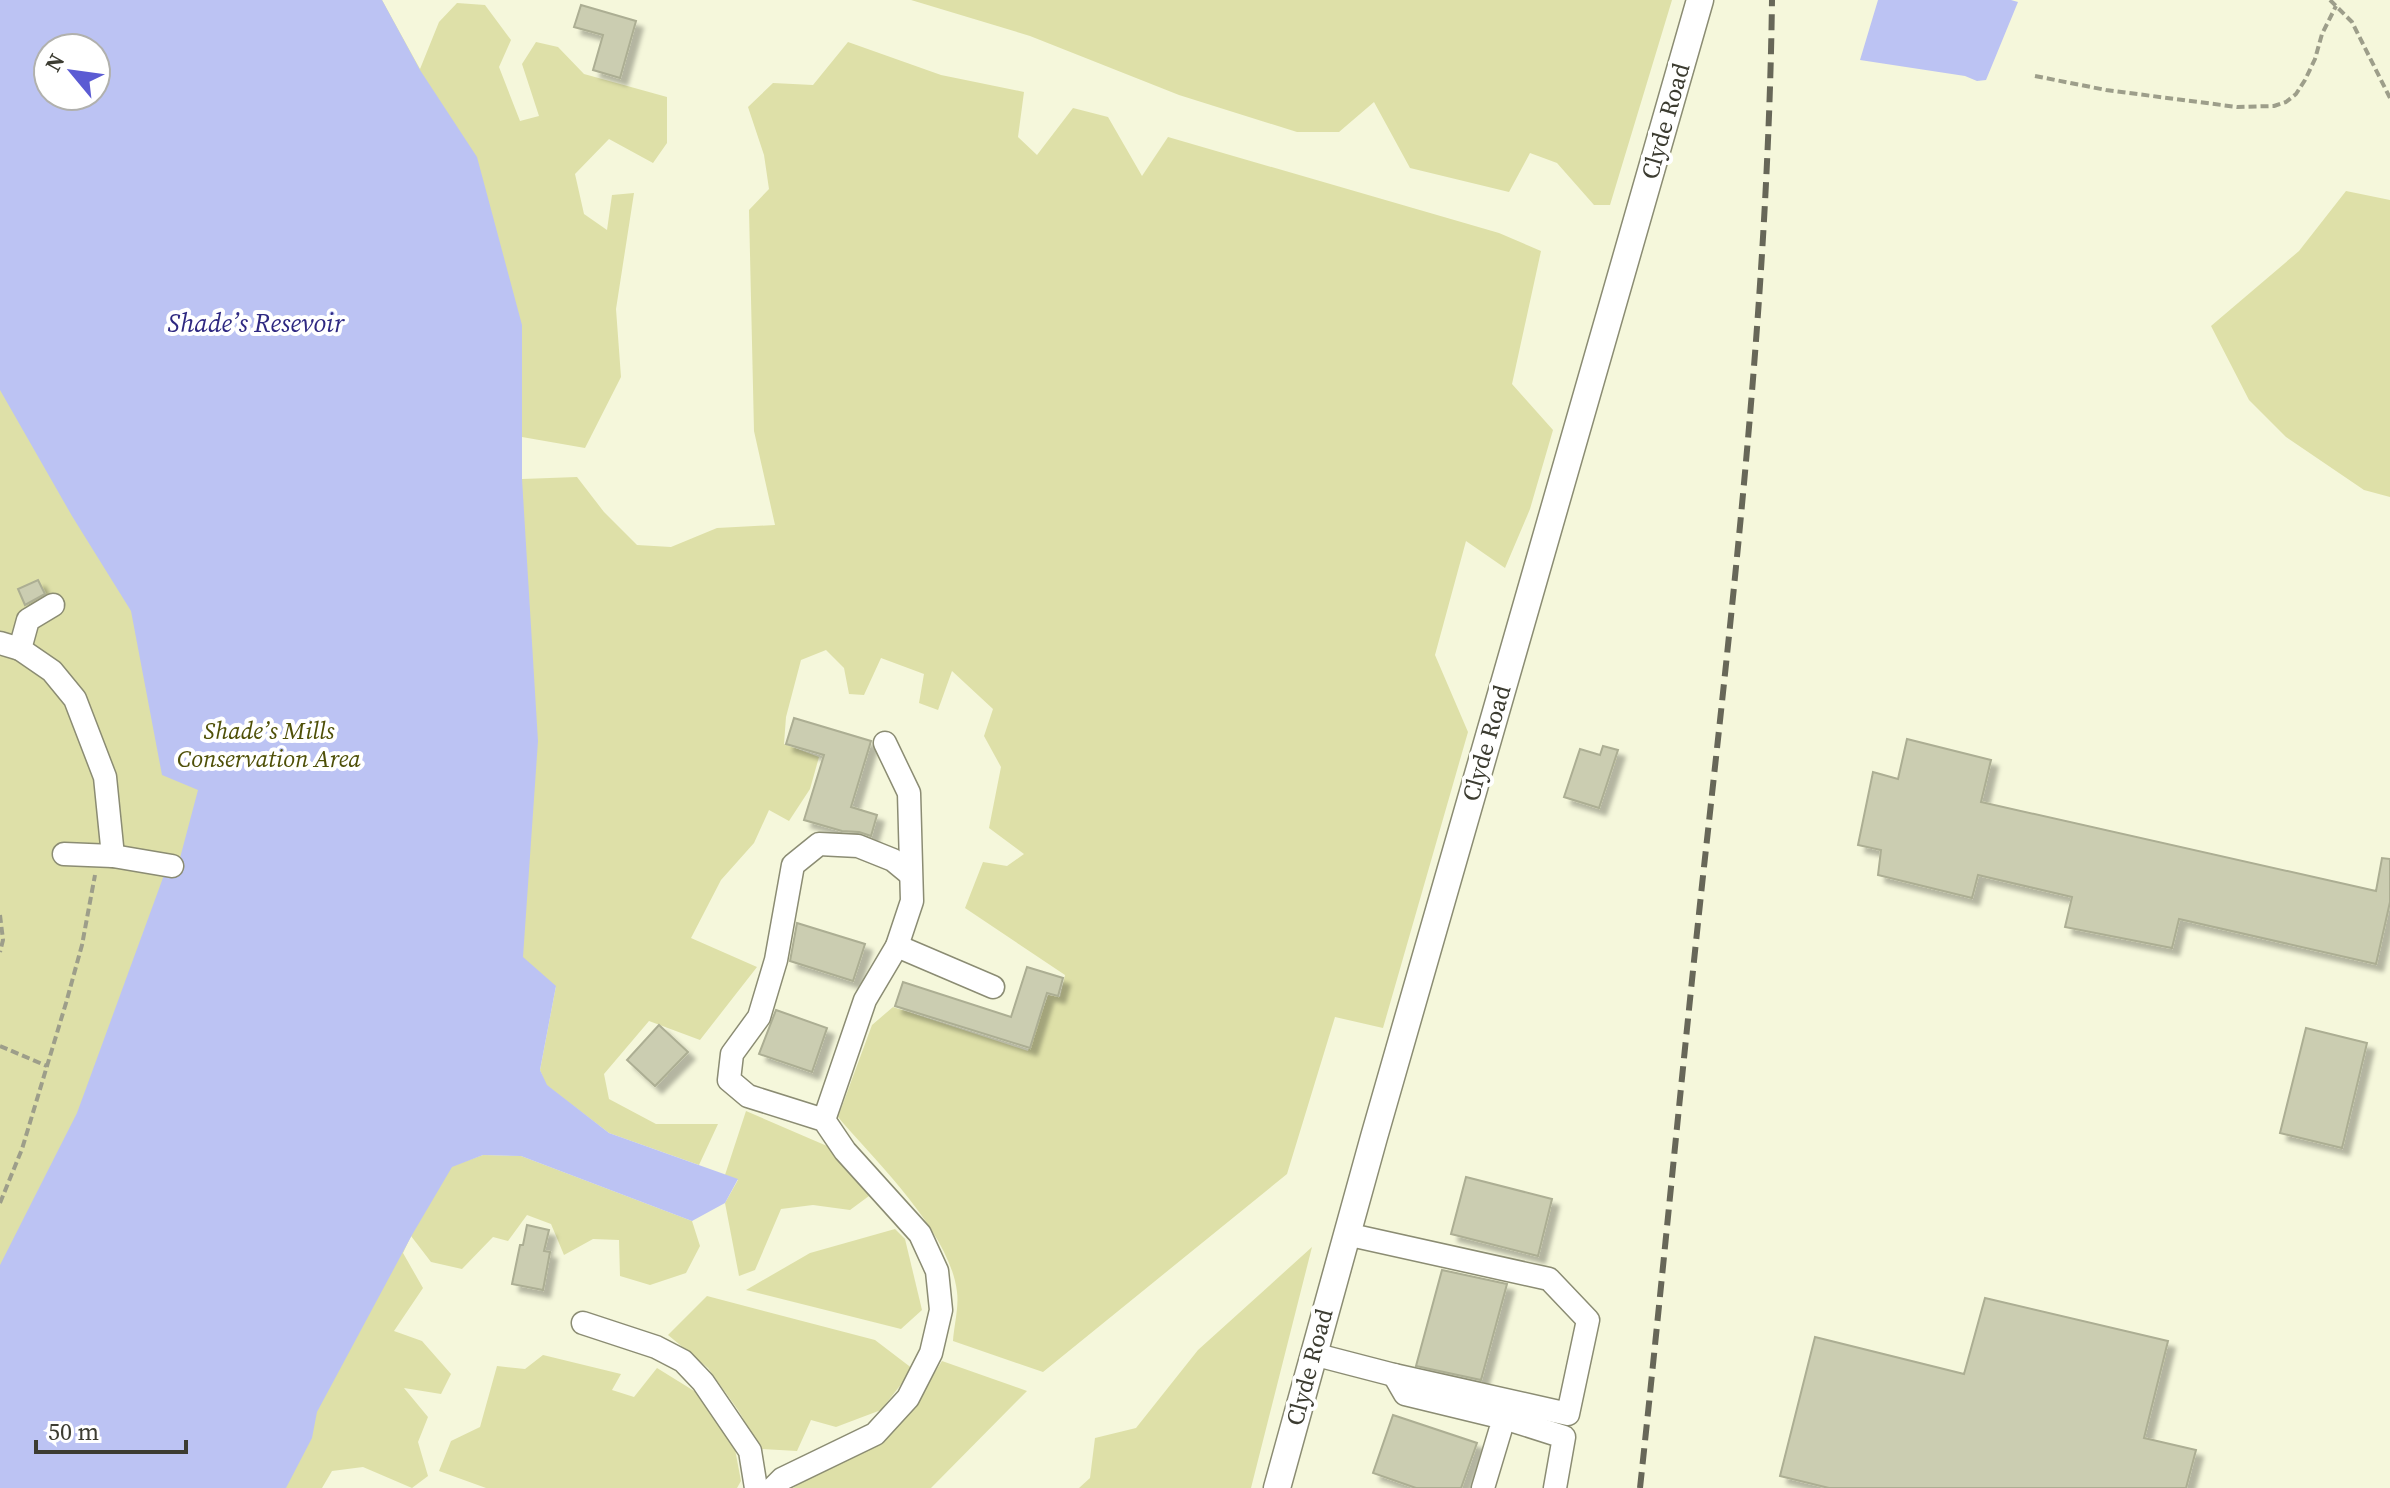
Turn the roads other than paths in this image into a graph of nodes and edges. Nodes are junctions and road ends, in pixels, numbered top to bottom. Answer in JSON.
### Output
{"nodes":[{"id":1,"x":1700,"y":0,"type":"edge"},
{"id":2,"x":53,"y":605,"type":"dead end"},
{"id":3,"x":10,"y":646,"type":"edge"},
{"id":4,"x":885,"y":743,"type":"dead end"},
{"id":5,"x":64,"y":854,"type":"dead end"},
{"id":6,"x":113,"y":856,"type":"junction"},
{"id":7,"x":172,"y":866,"type":"dead end"},
{"id":8,"x":910,"y":874,"type":"junction"},
{"id":9,"x":897,"y":946,"type":"junction"},
{"id":10,"x":993,"y":987,"type":"dead end"},
{"id":11,"x":824,"y":1120,"type":"junction"},
{"id":12,"x":1346,"y":1234,"type":"junction"},
{"id":13,"x":583,"y":1323,"type":"dead end"},
{"id":14,"x":1313,"y":1354,"type":"junction"},
{"id":15,"x":1394,"y":1375,"type":"junction"},
{"id":16,"x":1504,"y":1418,"type":"junction"},
{"id":17,"x":1282,"y":1487,"type":"edge"},
{"id":18,"x":756,"y":1488,"type":"edge"},
{"id":19,"x":773,"y":1488,"type":"edge"},
{"id":20,"x":1483,"y":1488,"type":"edge"},
{"id":21,"x":1555,"y":1488,"type":"edge"}],
"edges":[{"from":1,"to":12,"type":"main road","name":"Clyde Road"},
{"from":2,"to":3,"type":"lane"},
{"from":3,"to":6,"type":"lane"},
{"from":4,"to":8,"type":"lane"},
{"from":5,"to":6,"type":"lane"},
{"from":6,"to":7,"type":"lane"},
{"from":8,"to":9,"type":"lane"},
{"from":8,"to":11,"type":"lane"},
{"from":9,"to":10,"type":"lane"},
{"from":9,"to":11,"type":"lane"},
{"from":11,"to":19,"type":"lane"},
{"from":12,"to":14,"type":"main road","name":"Clyde Road"},
{"from":12,"to":15,"type":"lane"},
{"from":13,"to":18,"type":"lane"},
{"from":14,"to":15,"type":"lane"},
{"from":14,"to":17,"type":"main road","name":"Clyde Road"},
{"from":15,"to":16,"type":"lane"},
{"from":16,"to":20,"type":"lane"},
{"from":16,"to":21,"type":"lane"}]}
